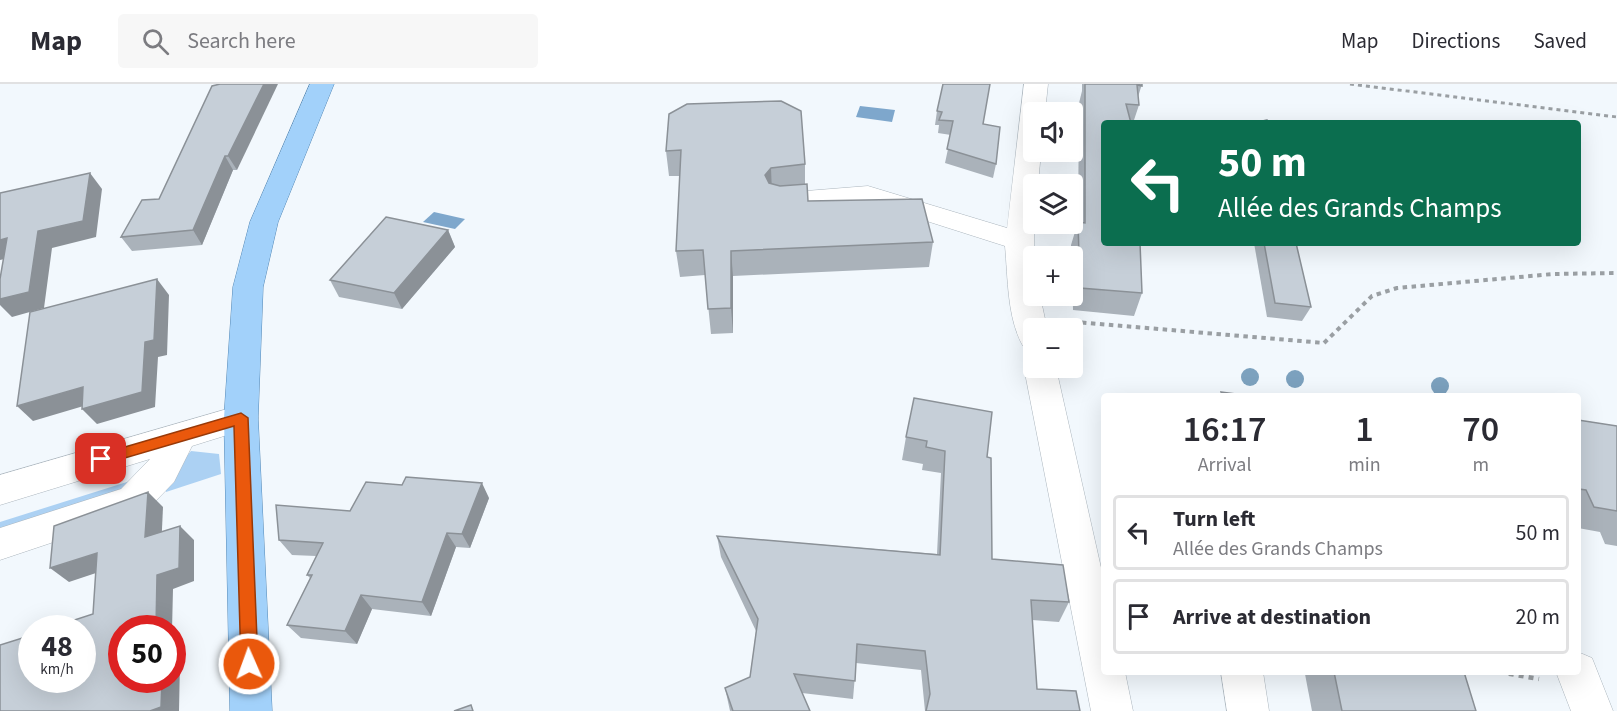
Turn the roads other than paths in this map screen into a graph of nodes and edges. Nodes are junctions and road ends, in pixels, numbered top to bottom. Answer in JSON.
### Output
{"nodes":[{"id":1,"x":322,"y":84,"type":"edge"},
{"id":2,"x":1036,"y":84,"type":"edge"},
{"id":3,"x":781,"y":201,"type":"edge"},
{"id":4,"x":1019,"y":241,"type":"junction"},
{"id":5,"x":1030,"y":318,"type":"edge"},
{"id":6,"x":1042,"y":378,"type":"edge"},
{"id":7,"x":241,"y":418,"type":"junction"},
{"id":8,"x":179,"y":436,"type":"junction"},
{"id":9,"x":0,"y":490,"type":"edge"},
{"id":10,"x":0,"y":544,"type":"edge"},
{"id":11,"x":1101,"y":659,"type":"edge"},
{"id":12,"x":1104,"y":675,"type":"edge"},
{"id":13,"x":1242,"y":675,"type":"edge"},
{"id":14,"x":1577,"y":675,"type":"edge"},
{"id":15,"x":251,"y":711,"type":"edge"},
{"id":16,"x":1112,"y":711,"type":"edge"},
{"id":17,"x":1248,"y":711,"type":"edge"},
{"id":18,"x":1592,"y":711,"type":"edge"}],
"edges":[{"from":1,"to":7,"type":"main road"},
{"from":2,"to":4,"type":"street"},
{"from":3,"to":4,"type":"street"},
{"from":4,"to":5,"type":"street"},
{"from":6,"to":11,"type":"street"},
{"from":7,"to":8,"type":"street"},
{"from":7,"to":15,"type":"main road"},
{"from":8,"to":9,"type":"street"},
{"from":8,"to":10,"type":"street"},
{"from":12,"to":16,"type":"street"},
{"from":13,"to":17,"type":"street"},
{"from":14,"to":18,"type":"street"}]}
